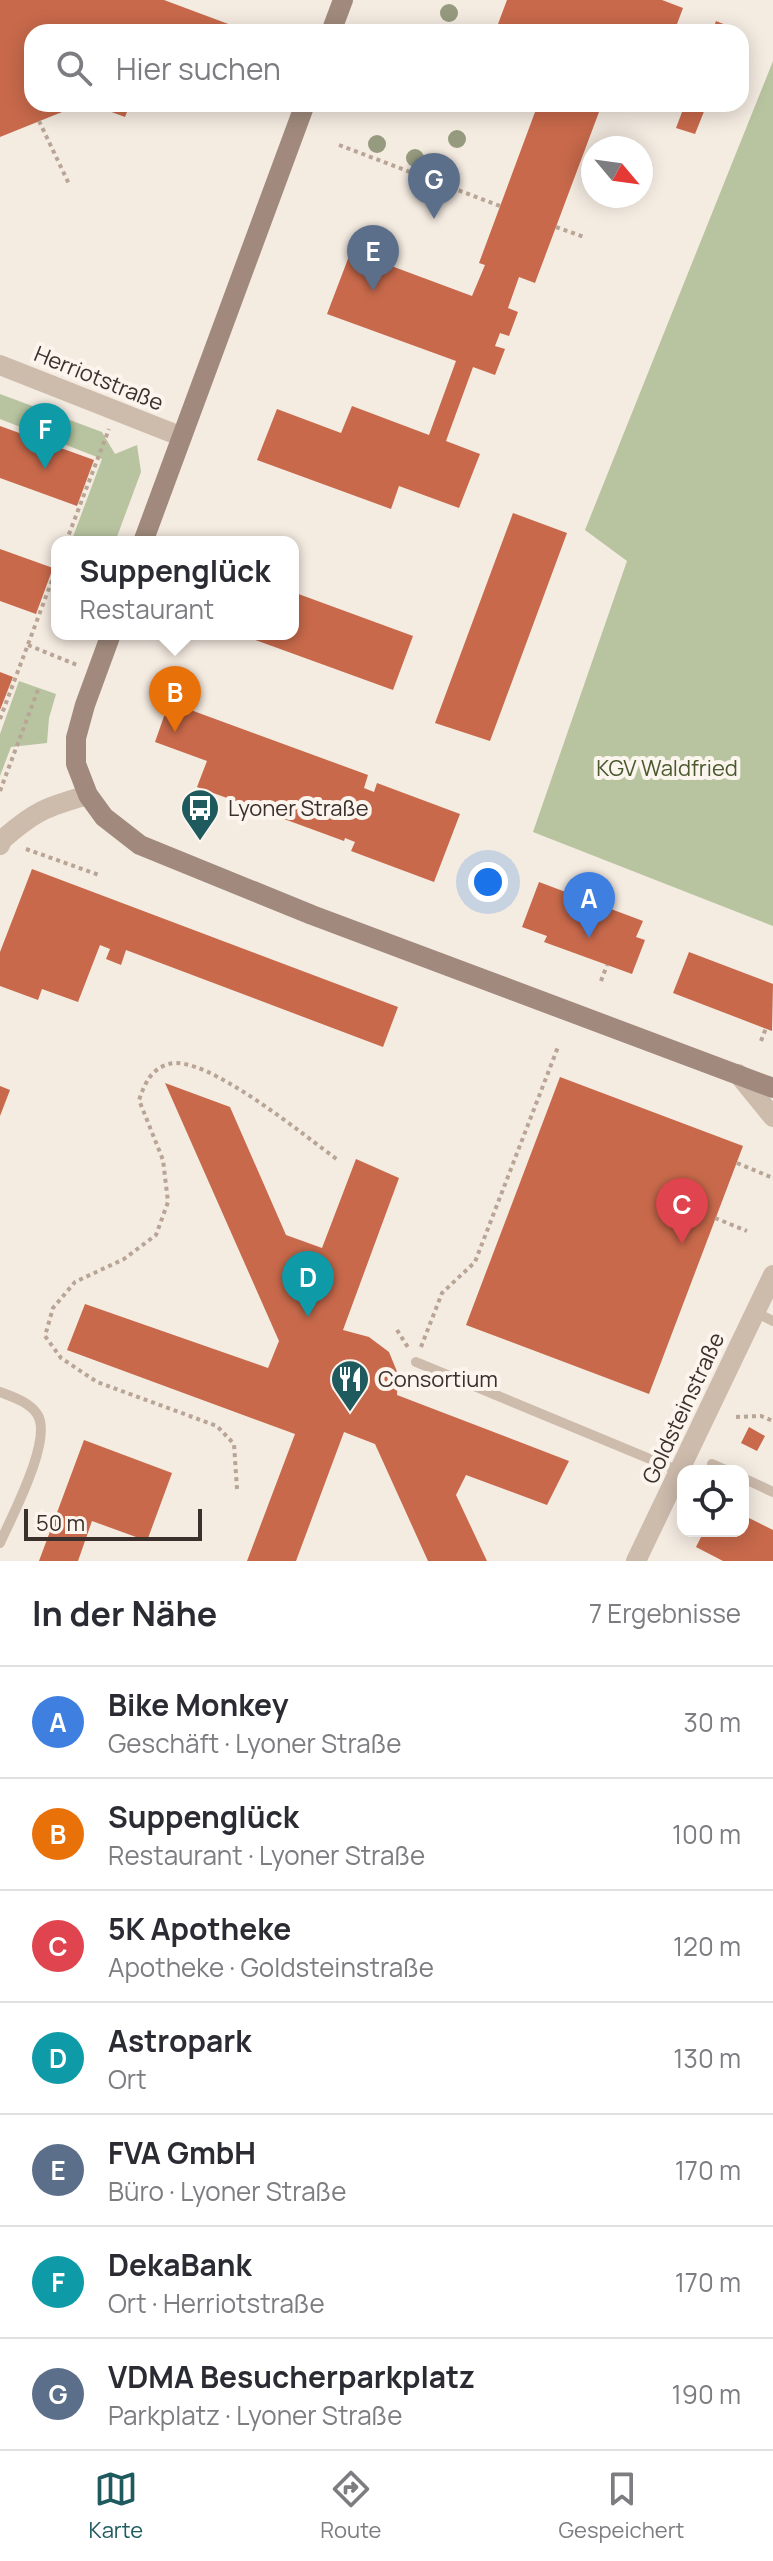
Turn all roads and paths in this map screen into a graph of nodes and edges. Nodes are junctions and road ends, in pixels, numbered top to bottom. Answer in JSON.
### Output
{"nodes":[{"id":1,"x":343,"y":0,"type":"edge"},
{"id":2,"x":334,"y":24,"type":"edge"},
{"id":3,"x":302,"y":112,"type":"edge"},
{"id":4,"x":39,"y":121,"type":"dead end"},
{"id":5,"x":339,"y":145,"type":"dead end"},
{"id":6,"x":69,"y":184,"type":"dead end"},
{"id":7,"x":500,"y":206,"type":"dead end"},
{"id":8,"x":556,"y":227,"type":"dead end"},
{"id":9,"x":584,"y":237,"type":"dead end"},
{"id":10,"x":0,"y":365,"type":"edge"},
{"id":11,"x":109,"y":429,"type":"dead end"},
{"id":12,"x":180,"y":436,"type":"junction"},
{"id":13,"x":68,"y":536,"type":"edge"},
{"id":14,"x":145,"y":536,"type":"edge"},
{"id":15,"x":51,"y":583,"type":"edge"},
{"id":16,"x":109,"y":640,"type":"edge"},
{"id":17,"x":28,"y":645,"type":"junction"},
{"id":18,"x":96,"y":673,"type":"junction"},
{"id":19,"x":39,"y":687,"type":"dead end"},
{"id":20,"x":0,"y":719,"type":"edge"},
{"id":21,"x":0,"y":791,"type":"edge"},
{"id":22,"x":88,"y":795,"type":"junction"},
{"id":23,"x":9,"y":845,"type":"edge"},
{"id":24,"x":99,"y":875,"type":"dead end"},
{"id":25,"x":607,"y":965,"type":"dead end"},
{"id":26,"x":601,"y":981,"type":"dead end"},
{"id":27,"x":766,"y":1028,"type":"dead end"},
{"id":28,"x":761,"y":1041,"type":"dead end"},
{"id":29,"x":558,"y":1047,"type":"dead end"},
{"id":30,"x":738,"y":1074,"type":"junction"},
{"id":31,"x":769,"y":1083,"type":"edge"},
{"id":32,"x":773,"y":1117,"type":"edge"},
{"id":33,"x":338,"y":1160,"type":"dead end"},
{"id":34,"x":737,"y":1163,"type":"dead end"},
{"id":35,"x":773,"y":1178,"type":"edge"},
{"id":36,"x":715,"y":1218,"type":"dead end"},
{"id":37,"x":747,"y":1231,"type":"dead end"},
{"id":38,"x":773,"y":1275,"type":"edge"},
{"id":39,"x":764,"y":1316,"type":"edge"},
{"id":40,"x":416,"y":1362,"type":"joint"},
{"id":41,"x":0,"y":1392,"type":"edge"},
{"id":42,"x":736,"y":1417,"type":"dead end"},
{"id":43,"x":773,"y":1421,"type":"edge"},
{"id":44,"x":682,"y":1465,"type":"edge"},
{"id":45,"x":677,"y":1470,"type":"edge"},
{"id":46,"x":677,"y":1475,"type":"edge"},
{"id":47,"x":749,"y":1481,"type":"edge"},
{"id":48,"x":237,"y":1489,"type":"dead end"},
{"id":49,"x":773,"y":1492,"type":"edge"},
{"id":50,"x":0,"y":1543,"type":"edge"},
{"id":51,"x":636,"y":1561,"type":"edge"}],
"edges":[{"from":1,"to":2,"type":"main road"},
{"from":3,"to":12,"type":"main road"},
{"from":4,"to":6,"type":"path"},
{"from":5,"to":7,"type":"path"},
{"from":8,"to":9,"type":"path"},
{"from":10,"to":12,"type":"street","name":"Herriotstraße"},
{"from":11,"to":13,"type":"path"},
{"from":12,"to":14,"type":"main road"},
{"from":15,"to":17,"type":"path"},
{"from":16,"to":18,"type":"main road"},
{"from":17,"to":18,"type":"path"},
{"from":17,"to":20,"type":"path"},
{"from":18,"to":22,"type":"main road"},
{"from":19,"to":21,"type":"path"},
{"from":22,"to":23,"type":"street"},
{"from":22,"to":30,"type":"main road"},
{"from":23,"to":24,"type":"path"},
{"from":25,"to":26,"type":"path"},
{"from":27,"to":28,"type":"path"},
{"from":29,"to":40,"type":"path"},
{"from":30,"to":31,"type":"main road"},
{"from":30,"to":32,"type":"street"},
{"from":33,"to":48,"type":"path"},
{"from":34,"to":35,"type":"path"},
{"from":36,"to":37,"type":"path"},
{"from":38,"to":39,"type":"street","name":"Goldsteinstraße"},
{"from":39,"to":44,"type":"street","name":"Goldsteinstraße"},
{"from":40,"to":45,"type":"lane"},
{"from":41,"to":50,"type":"lane"},
{"from":42,"to":43,"type":"path"},
{"from":46,"to":51,"type":"street","name":"Goldsteinstraße"},
{"from":47,"to":49,"type":"lane"}]}
